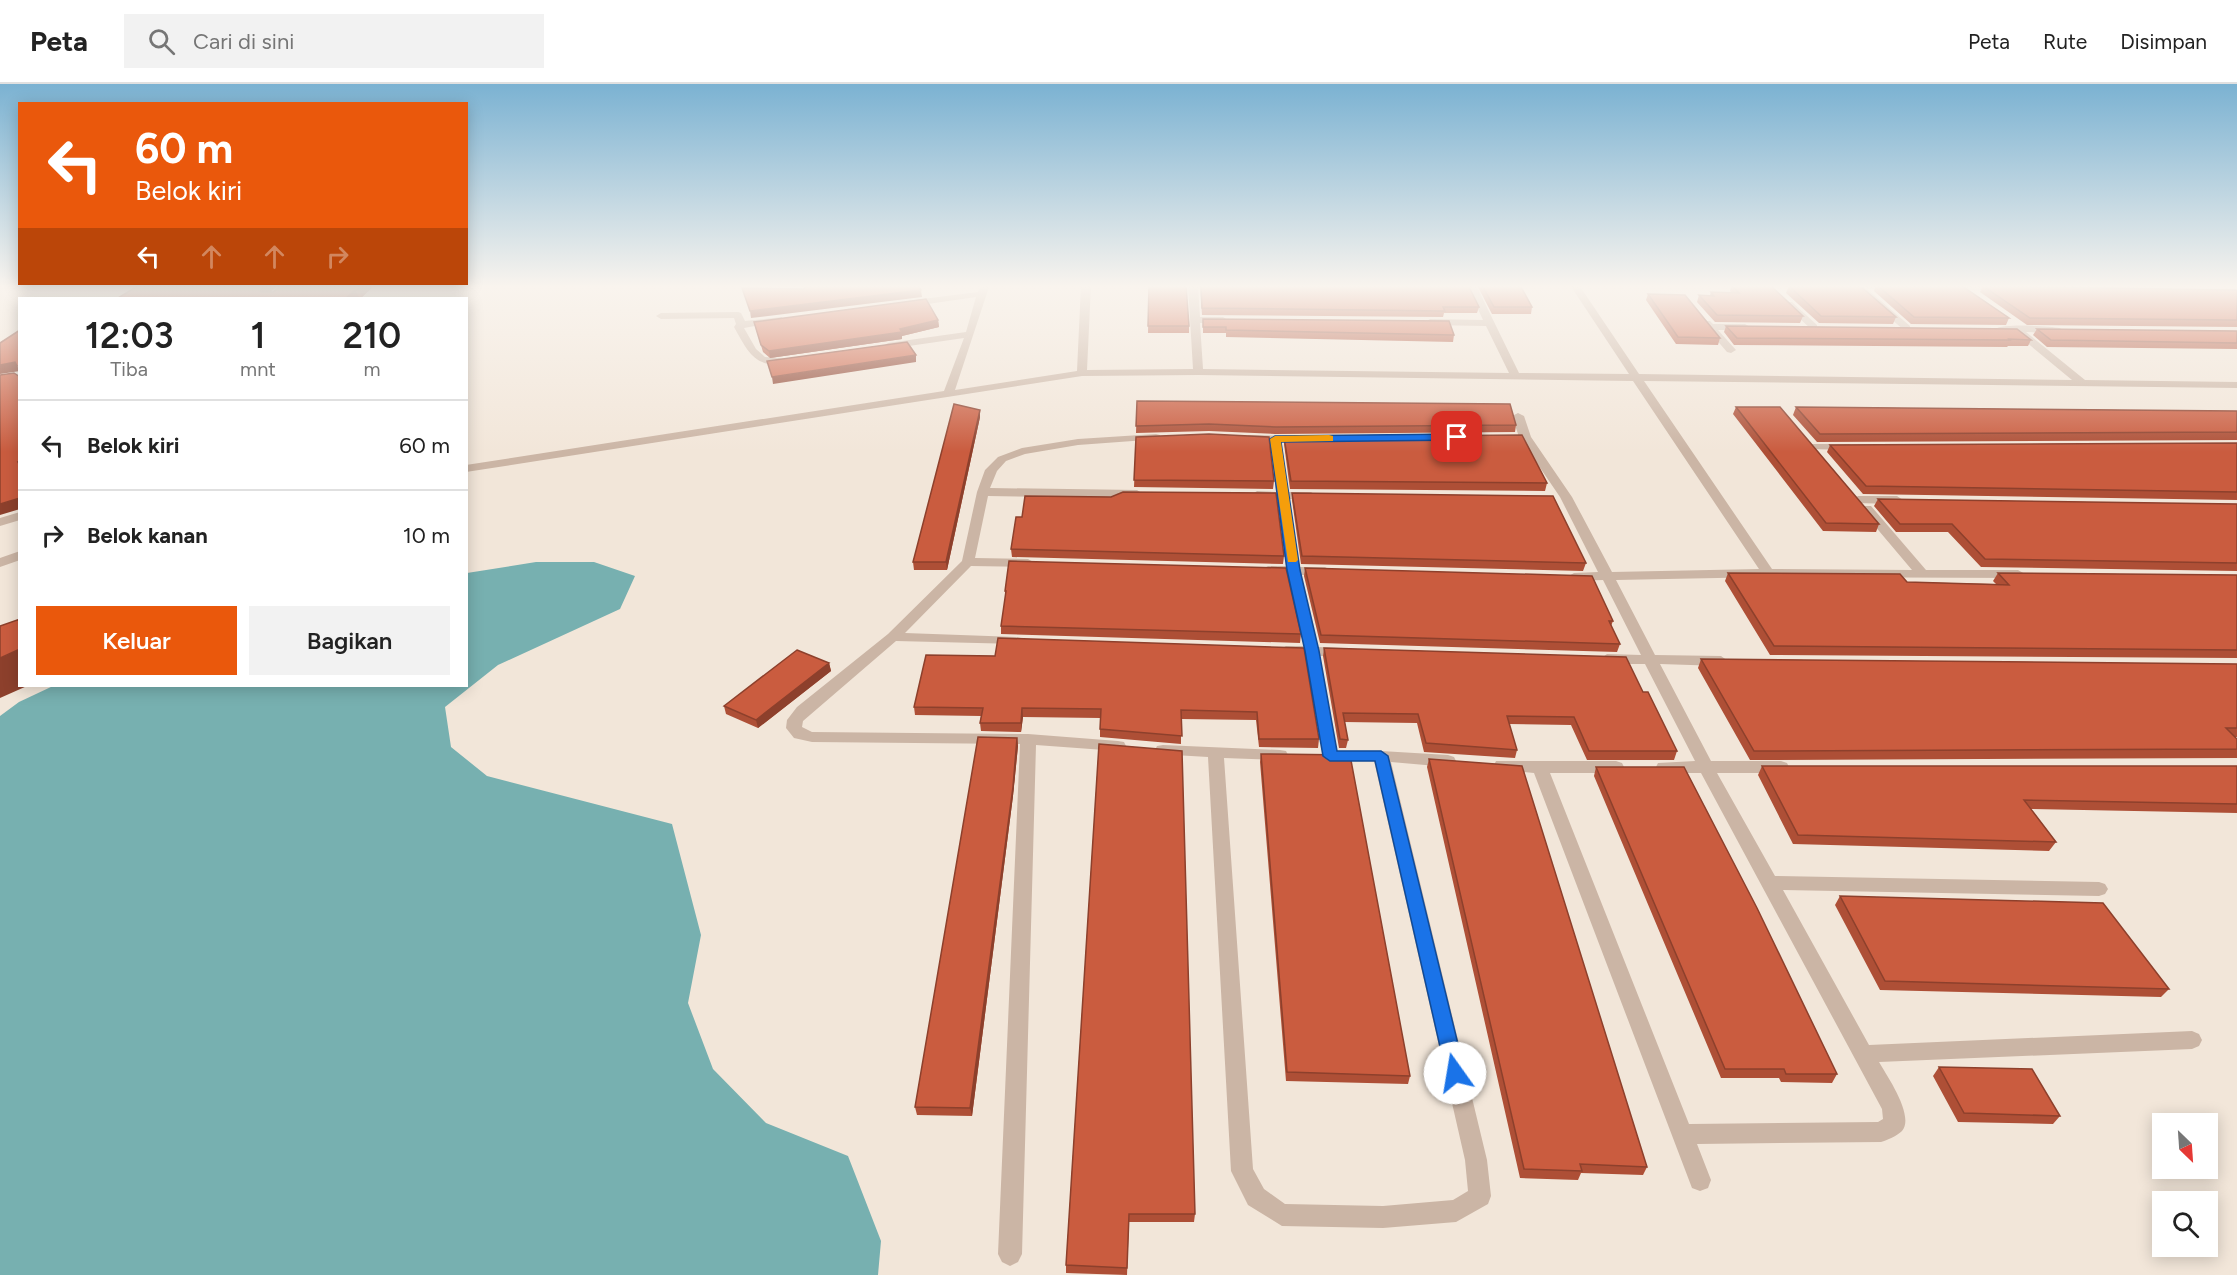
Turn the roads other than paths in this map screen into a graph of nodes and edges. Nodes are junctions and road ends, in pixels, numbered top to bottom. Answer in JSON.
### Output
{"nodes":[{"id":1,"x":748,"y":341,"type":"edge"},
{"id":2,"x":927,"y":341,"type":"edge"},
{"id":3,"x":968,"y":341,"type":"edge"},
{"id":4,"x":1083,"y":341,"type":"edge"},
{"id":5,"x":1196,"y":341,"type":"edge"},
{"id":6,"x":1498,"y":341,"type":"edge"},
{"id":7,"x":1612,"y":341,"type":"edge"},
{"id":8,"x":1723,"y":341,"type":"edge"},
{"id":9,"x":2033,"y":341,"type":"edge"},
{"id":10,"x":879,"y":348,"type":"edge"},
{"id":11,"x":1731,"y":350,"type":"dead end"},
{"id":12,"x":799,"y":359,"type":"edge"},
{"id":13,"x":1198,"y":372,"type":"junction"},
{"id":14,"x":1082,"y":373,"type":"junction"},
{"id":15,"x":1516,"y":377,"type":"junction"},
{"id":16,"x":1637,"y":378,"type":"junction"},
{"id":17,"x":2082,"y":383,"type":"junction"},
{"id":18,"x":2237,"y":385,"type":"edge"},
{"id":19,"x":948,"y":395,"type":"junction"},
{"id":20,"x":1518,"y":416,"type":"dead end"},
{"id":21,"x":1174,"y":437,"type":"edge"},
{"id":22,"x":1231,"y":437,"type":"edge"},
{"id":23,"x":1275,"y":439,"type":"junction"},
{"id":24,"x":1311,"y":439,"type":"edge"},
{"id":25,"x":1860,"y":447,"type":"edge"},
{"id":26,"x":1813,"y":448,"type":"edge"},
{"id":27,"x":468,"y":469,"type":"edge"},
{"id":28,"x":982,"y":492,"type":"junction"},
{"id":29,"x":1144,"y":494,"type":"edge"},
{"id":30,"x":1248,"y":495,"type":"edge"},
{"id":31,"x":1283,"y":496,"type":"junction"},
{"id":32,"x":1318,"y":496,"type":"edge"},
{"id":33,"x":1905,"y":500,"type":"edge"},
{"id":34,"x":18,"y":517,"type":"edge"},
{"id":35,"x":0,"y":522,"type":"edge"},
{"id":36,"x":18,"y":556,"type":"edge"},
{"id":37,"x":968,"y":562,"type":"junction"},
{"id":38,"x":0,"y":563,"type":"edge"},
{"id":39,"x":1037,"y":563,"type":"edge"},
{"id":40,"x":1258,"y":569,"type":"edge"},
{"id":41,"x":1293,"y":570,"type":"junction"},
{"id":42,"x":1340,"y":572,"type":"edge"},
{"id":43,"x":1768,"y":573,"type":"junction"},
{"id":44,"x":1922,"y":573,"type":"junction"},
{"id":45,"x":2027,"y":574,"type":"edge"},
{"id":46,"x":1562,"y":577,"type":"edge"},
{"id":47,"x":1609,"y":578,"type":"junction"},
{"id":48,"x":893,"y":637,"type":"junction"},
{"id":49,"x":1036,"y":642,"type":"edge"},
{"id":50,"x":1276,"y":650,"type":"edge"},
{"id":51,"x":1312,"y":651,"type":"junction"},
{"id":52,"x":1359,"y":652,"type":"edge"},
{"id":53,"x":1591,"y":658,"type":"edge"},
{"id":54,"x":1649,"y":660,"type":"junction"},
{"id":55,"x":1731,"y":661,"type":"edge"},
{"id":56,"x":1028,"y":740,"type":"junction"},
{"id":57,"x":1216,"y":753,"type":"junction"},
{"id":58,"x":1296,"y":755,"type":"edge"},
{"id":59,"x":1381,"y":756,"type":"junction"},
{"id":60,"x":1460,"y":762,"type":"edge"},
{"id":61,"x":1483,"y":764,"type":"edge"},
{"id":62,"x":1706,"y":767,"type":"junction"},
{"id":63,"x":1800,"y":767,"type":"edge"},
{"id":64,"x":1540,"y":768,"type":"junction"},
{"id":65,"x":1772,"y":883,"type":"junction"},
{"id":66,"x":2099,"y":889,"type":"dead end"},
{"id":67,"x":2192,"y":1040,"type":"dead end"},
{"id":68,"x":1864,"y":1053,"type":"junction"},
{"id":69,"x":1683,"y":1134,"type":"junction"},
{"id":70,"x":1700,"y":1180,"type":"dead end"},
{"id":71,"x":1010,"y":1254,"type":"dead end"}],
"edges":[{"from":1,"to":12,"type":"street"},
{"from":2,"to":10,"type":"street"},
{"from":3,"to":19,"type":"street"},
{"from":4,"to":14,"type":"street"},
{"from":5,"to":13,"type":"street"},
{"from":6,"to":15,"type":"street"},
{"from":7,"to":16,"type":"street"},
{"from":8,"to":11,"type":"street"},
{"from":9,"to":17,"type":"street"},
{"from":13,"to":14,"type":"street"},
{"from":13,"to":15,"type":"street"},
{"from":14,"to":19,"type":"street"},
{"from":15,"to":16,"type":"street"},
{"from":16,"to":17,"type":"street"},
{"from":16,"to":43,"type":"street"},
{"from":17,"to":18,"type":"street"},
{"from":19,"to":27,"type":"street"},
{"from":20,"to":47,"type":"street"},
{"from":21,"to":28,"type":"street"},
{"from":22,"to":23,"type":"street"},
{"from":23,"to":24,"type":"street"},
{"from":23,"to":31,"type":"street"},
{"from":25,"to":26,"type":"street"},
{"from":28,"to":29,"type":"street"},
{"from":28,"to":37,"type":"street"},
{"from":30,"to":31,"type":"street"},
{"from":31,"to":32,"type":"street"},
{"from":31,"to":41,"type":"street"},
{"from":33,"to":44,"type":"street"},
{"from":34,"to":35,"type":"street"},
{"from":36,"to":38,"type":"street"},
{"from":37,"to":39,"type":"street"},
{"from":37,"to":48,"type":"street"},
{"from":40,"to":41,"type":"street"},
{"from":41,"to":42,"type":"street"},
{"from":41,"to":51,"type":"street"},
{"from":43,"to":44,"type":"street"},
{"from":43,"to":47,"type":"street"},
{"from":44,"to":45,"type":"street"},
{"from":46,"to":47,"type":"street"},
{"from":47,"to":54,"type":"street"},
{"from":48,"to":49,"type":"street"},
{"from":48,"to":56,"type":"street"},
{"from":50,"to":51,"type":"street"},
{"from":51,"to":52,"type":"street"},
{"from":51,"to":59,"type":"street"},
{"from":53,"to":54,"type":"street"},
{"from":54,"to":55,"type":"street"},
{"from":54,"to":62,"type":"street"},
{"from":56,"to":57,"type":"street"},
{"from":56,"to":71,"type":"street"},
{"from":57,"to":58,"type":"street"},
{"from":57,"to":59,"type":"street"},
{"from":59,"to":60,"type":"street"},
{"from":61,"to":64,"type":"street"},
{"from":62,"to":63,"type":"street"},
{"from":62,"to":64,"type":"street"},
{"from":62,"to":65,"type":"street"},
{"from":64,"to":69,"type":"street"},
{"from":65,"to":66,"type":"street"},
{"from":65,"to":68,"type":"street"},
{"from":67,"to":68,"type":"street"},
{"from":68,"to":69,"type":"street"},
{"from":69,"to":70,"type":"street"}]}
